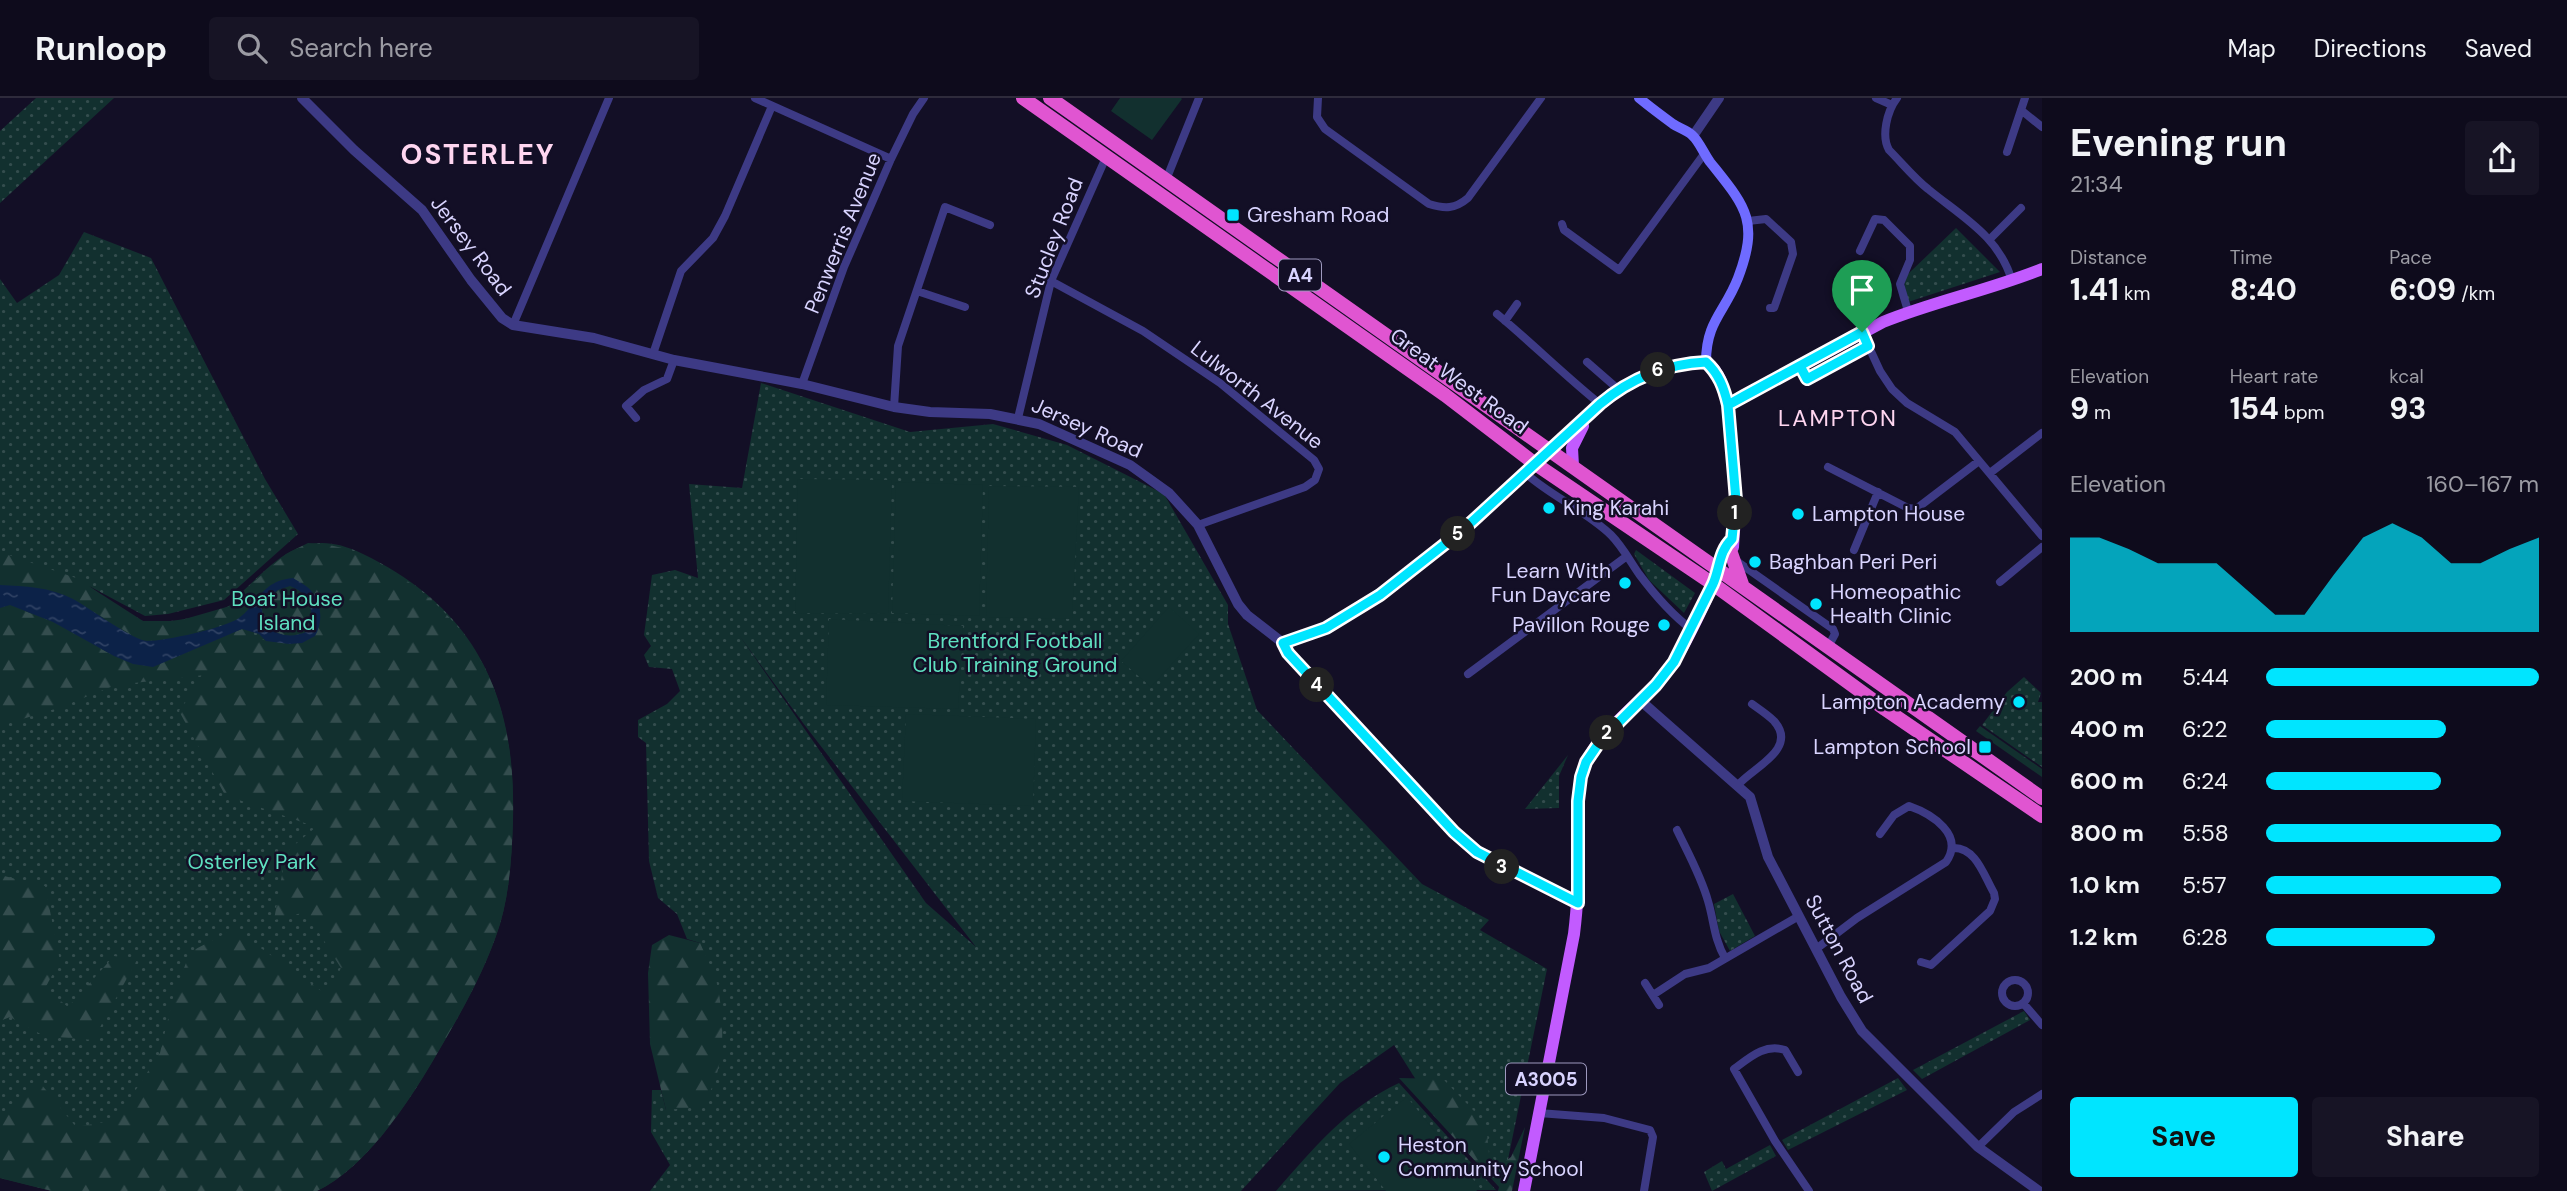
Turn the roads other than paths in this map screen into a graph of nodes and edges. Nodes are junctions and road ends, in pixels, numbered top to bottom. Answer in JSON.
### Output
{"nodes":[{"id":1,"x":302,"y":98,"type":"edge"},
{"id":2,"x":609,"y":98,"type":"edge"},
{"id":3,"x":755,"y":98,"type":"edge"},
{"id":4,"x":924,"y":98,"type":"edge"},
{"id":5,"x":1023,"y":98,"type":"edge"},
{"id":6,"x":1050,"y":98,"type":"edge"},
{"id":7,"x":1199,"y":98,"type":"edge"},
{"id":8,"x":1318,"y":98,"type":"edge"},
{"id":9,"x":1541,"y":98,"type":"edge"},
{"id":10,"x":1639,"y":98,"type":"edge"},
{"id":11,"x":1719,"y":98,"type":"edge"},
{"id":12,"x":1876,"y":98,"type":"edge"},
{"id":13,"x":2025,"y":98,"type":"edge"},
{"id":14,"x":1894,"y":102,"type":"edge"},
{"id":15,"x":772,"y":106,"type":"junction"},
{"id":16,"x":2021,"y":110,"type":"junction"},
{"id":17,"x":2042,"y":127,"type":"edge"},
{"id":18,"x":1693,"y":135,"type":"junction"},
{"id":19,"x":2007,"y":152,"type":"dead end"},
{"id":20,"x":1704,"y":154,"type":"junction"},
{"id":21,"x":1107,"y":155,"type":"junction"},
{"id":22,"x":891,"y":159,"type":"junction"},
{"id":23,"x":1166,"y":180,"type":"junction"},
{"id":24,"x":2021,"y":208,"type":"dead end"},
{"id":25,"x":1748,"y":221,"type":"junction"},
{"id":26,"x":1562,"y":224,"type":"dead end"},
{"id":27,"x":990,"y":225,"type":"dead end"},
{"id":28,"x":1990,"y":239,"type":"junction"},
{"id":29,"x":1860,"y":251,"type":"dead end"},
{"id":30,"x":2042,"y":269,"type":"edge"},
{"id":31,"x":1051,"y":281,"type":"junction"},
{"id":32,"x":2012,"y":281,"type":"junction"},
{"id":33,"x":917,"y":291,"type":"junction"},
{"id":34,"x":1517,"y":304,"type":"dead end"},
{"id":35,"x":965,"y":307,"type":"dead end"},
{"id":36,"x":1770,"y":308,"type":"dead end"},
{"id":37,"x":1909,"y":311,"type":"junction"},
{"id":38,"x":513,"y":325,"type":"junction"},
{"id":39,"x":1862,"y":332,"type":"junction"},
{"id":40,"x":1868,"y":346,"type":"junction"},
{"id":41,"x":653,"y":354,"type":"junction"},
{"id":42,"x":674,"y":360,"type":"junction"},
{"id":43,"x":1587,"y":362,"type":"dead end"},
{"id":44,"x":1706,"y":362,"type":"junction"},
{"id":45,"x":1800,"y":366,"type":"junction"},
{"id":46,"x":802,"y":384,"type":"junction"},
{"id":47,"x":1618,"y":389,"type":"junction"},
{"id":48,"x":1600,"y":404,"type":"junction"},
{"id":49,"x":1728,"y":405,"type":"junction"},
{"id":50,"x":894,"y":407,"type":"junction"},
{"id":51,"x":636,"y":418,"type":"dead end"},
{"id":52,"x":1017,"y":418,"type":"junction"},
{"id":53,"x":1586,"y":419,"type":"junction"},
{"id":54,"x":2042,"y":433,"type":"edge"},
{"id":55,"x":1549,"y":451,"type":"junction"},
{"id":56,"x":1979,"y":461,"type":"junction"},
{"id":57,"x":1573,"y":466,"type":"junction"},
{"id":58,"x":1529,"y":467,"type":"junction"},
{"id":59,"x":1828,"y":467,"type":"dead end"},
{"id":60,"x":1990,"y":473,"type":"junction"},
{"id":61,"x":1878,"y":492,"type":"junction"},
{"id":62,"x":1604,"y":516,"type":"junction"},
{"id":63,"x":1198,"y":525,"type":"junction"},
{"id":64,"x":2042,"y":536,"type":"edge"},
{"id":65,"x":2042,"y":547,"type":"edge"},
{"id":66,"x":1733,"y":550,"type":"junction"},
{"id":67,"x":1854,"y":550,"type":"dead end"},
{"id":68,"x":1628,"y":556,"type":"junction"},
{"id":69,"x":1716,"y":577,"type":"junction"},
{"id":70,"x":2000,"y":582,"type":"dead end"},
{"id":71,"x":1744,"y":589,"type":"junction"},
{"id":72,"x":1691,"y":629,"type":"junction"},
{"id":73,"x":1831,"y":642,"type":"junction"},
{"id":74,"x":1283,"y":643,"type":"junction"},
{"id":75,"x":1468,"y":674,"type":"dead end"},
{"id":76,"x":1641,"y":701,"type":"junction"},
{"id":77,"x":1752,"y":704,"type":"dead end"},
{"id":78,"x":1738,"y":785,"type":"junction"},
{"id":79,"x":2042,"y":798,"type":"edge"},
{"id":80,"x":2042,"y":816,"type":"edge"},
{"id":81,"x":1677,"y":830,"type":"dead end"},
{"id":82,"x":1880,"y":834,"type":"dead end"},
{"id":83,"x":1954,"y":848,"type":"junction"},
{"id":84,"x":1578,"y":903,"type":"junction"},
{"id":85,"x":1799,"y":916,"type":"junction"},
{"id":86,"x":1815,"y":949,"type":"junction"},
{"id":87,"x":1725,"y":958,"type":"junction"},
{"id":88,"x":1921,"y":962,"type":"dead end"},
{"id":89,"x":1646,"y":983,"type":"dead end"},
{"id":90,"x":1653,"y":995,"type":"junction"},
{"id":91,"x":2023,"y":1003,"type":"dead end"},
{"id":92,"x":1659,"y":1005,"type":"dead end"},
{"id":93,"x":2042,"y":1025,"type":"edge"},
{"id":94,"x":1798,"y":1072,"type":"dead end"},
{"id":95,"x":2042,"y":1094,"type":"edge"},
{"id":96,"x":1539,"y":1113,"type":"junction"},
{"id":97,"x":1978,"y":1147,"type":"junction"},
{"id":98,"x":1807,"y":1187,"type":"edge"},
{"id":99,"x":1524,"y":1191,"type":"edge"},
{"id":100,"x":1644,"y":1191,"type":"edge"},
{"id":101,"x":1796,"y":1191,"type":"edge"},
{"id":102,"x":2039,"y":1191,"type":"edge"}],
"edges":[{"from":1,"to":38,"type":"street","name":"Jersey Road"},
{"from":2,"to":38,"type":"street"},
{"from":3,"to":15,"type":"street"},
{"from":4,"to":22,"type":"street","name":"Penwerris Avenue"},
{"from":5,"to":21,"type":"highway","name":"Great West Road","number":"A4"},
{"from":6,"to":23,"type":"highway","name":"Great West Road","number":"A4"},
{"from":7,"to":23,"type":"street"},
{"from":8,"to":9,"type":"street"},
{"from":10,"to":18,"type":"main road"},
{"from":11,"to":18,"type":"street"},
{"from":12,"to":14,"type":"street"},
{"from":13,"to":16,"type":"street"},
{"from":14,"to":28,"type":"street"},
{"from":15,"to":22,"type":"street"},
{"from":15,"to":41,"type":"street"},
{"from":16,"to":17,"type":"street"},
{"from":16,"to":19,"type":"street"},
{"from":18,"to":20,"type":"main road"},
{"from":20,"to":25,"type":"main road"},
{"from":20,"to":26,"type":"street"},
{"from":21,"to":31,"type":"street","name":"Stucley Road"},
{"from":21,"to":58,"type":"highway","name":"Great West Road","number":"A4"},
{"from":22,"to":46,"type":"street","name":"Penwerris Avenue"},
{"from":23,"to":55,"type":"highway","name":"Great West Road","number":"A4"},
{"from":24,"to":28,"type":"street"},
{"from":25,"to":36,"type":"street"},
{"from":25,"to":44,"type":"main road"},
{"from":27,"to":33,"type":"street"},
{"from":28,"to":32,"type":"street"},
{"from":29,"to":37,"type":"street"},
{"from":30,"to":32,"type":"main road"},
{"from":31,"to":52,"type":"street","name":"Stucley Road"},
{"from":31,"to":63,"type":"street","name":"Lulworth Avenue"},
{"from":32,"to":37,"type":"main road"},
{"from":33,"to":35,"type":"street"},
{"from":33,"to":50,"type":"street"},
{"from":34,"to":48,"type":"street"},
{"from":37,"to":39,"type":"main road"},
{"from":38,"to":41,"type":"street","name":"Jersey Road"},
{"from":39,"to":40,"type":"street"},
{"from":39,"to":45,"type":"main road"},
{"from":40,"to":45,"type":"street"},
{"from":40,"to":56,"type":"street"},
{"from":41,"to":42,"type":"street","name":"Jersey Road"},
{"from":42,"to":46,"type":"street","name":"Jersey Road"},
{"from":42,"to":51,"type":"street"},
{"from":43,"to":47,"type":"street"},
{"from":44,"to":47,"type":"main road"},
{"from":44,"to":49,"type":"main road","number":"A3005"},
{"from":45,"to":49,"type":"main road"},
{"from":46,"to":50,"type":"street","name":"Jersey Road"},
{"from":47,"to":48,"type":"main road"},
{"from":48,"to":53,"type":"main road"},
{"from":49,"to":66,"type":"main road","number":"A3005"},
{"from":50,"to":52,"type":"street","name":"Jersey Road"},
{"from":52,"to":63,"type":"street","name":"Jersey Road"},
{"from":53,"to":55,"type":"main road"},
{"from":53,"to":57,"type":"main road"},
{"from":54,"to":60,"type":"street"},
{"from":55,"to":57,"type":"highway","name":"Great West Road","number":"A4"},
{"from":55,"to":58,"type":"main road"},
{"from":55,"to":62,"type":"highway"},
{"from":56,"to":60,"type":"street"},
{"from":56,"to":61,"type":"street"},
{"from":57,"to":69,"type":"highway","name":"Great West Road","number":"A4"},
{"from":58,"to":62,"type":"highway","name":"Great West Road","number":"A4"},
{"from":58,"to":74,"type":"street"},
{"from":59,"to":61,"type":"street"},
{"from":60,"to":64,"type":"street"},
{"from":61,"to":67,"type":"street"},
{"from":62,"to":68,"type":"street"},
{"from":62,"to":69,"type":"highway","name":"Great West Road","number":"A4"},
{"from":63,"to":74,"type":"street","name":"Jersey Road"},
{"from":65,"to":70,"type":"street"},
{"from":66,"to":69,"type":"main road","number":"A3005"},
{"from":66,"to":71,"type":"highway"},
{"from":66,"to":73,"type":"street","name":"Great West Road"},
{"from":68,"to":72,"type":"street"},
{"from":68,"to":75,"type":"street"},
{"from":69,"to":71,"type":"highway","name":"Great West Road","number":"A4"},
{"from":69,"to":72,"type":"main road","number":"A3005"},
{"from":69,"to":80,"type":"highway","name":"Great West Road","number":"A4"},
{"from":71,"to":73,"type":"highway","name":"Great West Road","number":"A4"},
{"from":72,"to":76,"type":"main road","number":"A3005"},
{"from":73,"to":79,"type":"highway","name":"Great West Road","number":"A4"},
{"from":74,"to":84,"type":"street","name":"Jersey Road"},
{"from":76,"to":78,"type":"street","name":"Sutton Road"},
{"from":76,"to":84,"type":"main road","number":"A3005"},
{"from":77,"to":78,"type":"street"},
{"from":78,"to":85,"type":"street","name":"Sutton Road"},
{"from":81,"to":87,"type":"street"},
{"from":82,"to":83,"type":"street"},
{"from":83,"to":86,"type":"street"},
{"from":83,"to":88,"type":"street"},
{"from":84,"to":96,"type":"main road","number":"A3005"},
{"from":85,"to":86,"type":"street","name":"Sutton Road"},
{"from":85,"to":87,"type":"street"},
{"from":86,"to":97,"type":"street","name":"Sutton Road"},
{"from":87,"to":90,"type":"street"},
{"from":89,"to":90,"type":"street"},
{"from":90,"to":92,"type":"street"},
{"from":91,"to":93,"type":"street"},
{"from":94,"to":98,"type":"street"},
{"from":95,"to":97,"type":"street"},
{"from":96,"to":99,"type":"main road","number":"A3005"},
{"from":96,"to":100,"type":"street"},
{"from":97,"to":102,"type":"street","name":"Sutton Road"},
{"from":98,"to":101,"type":"street"}]}
